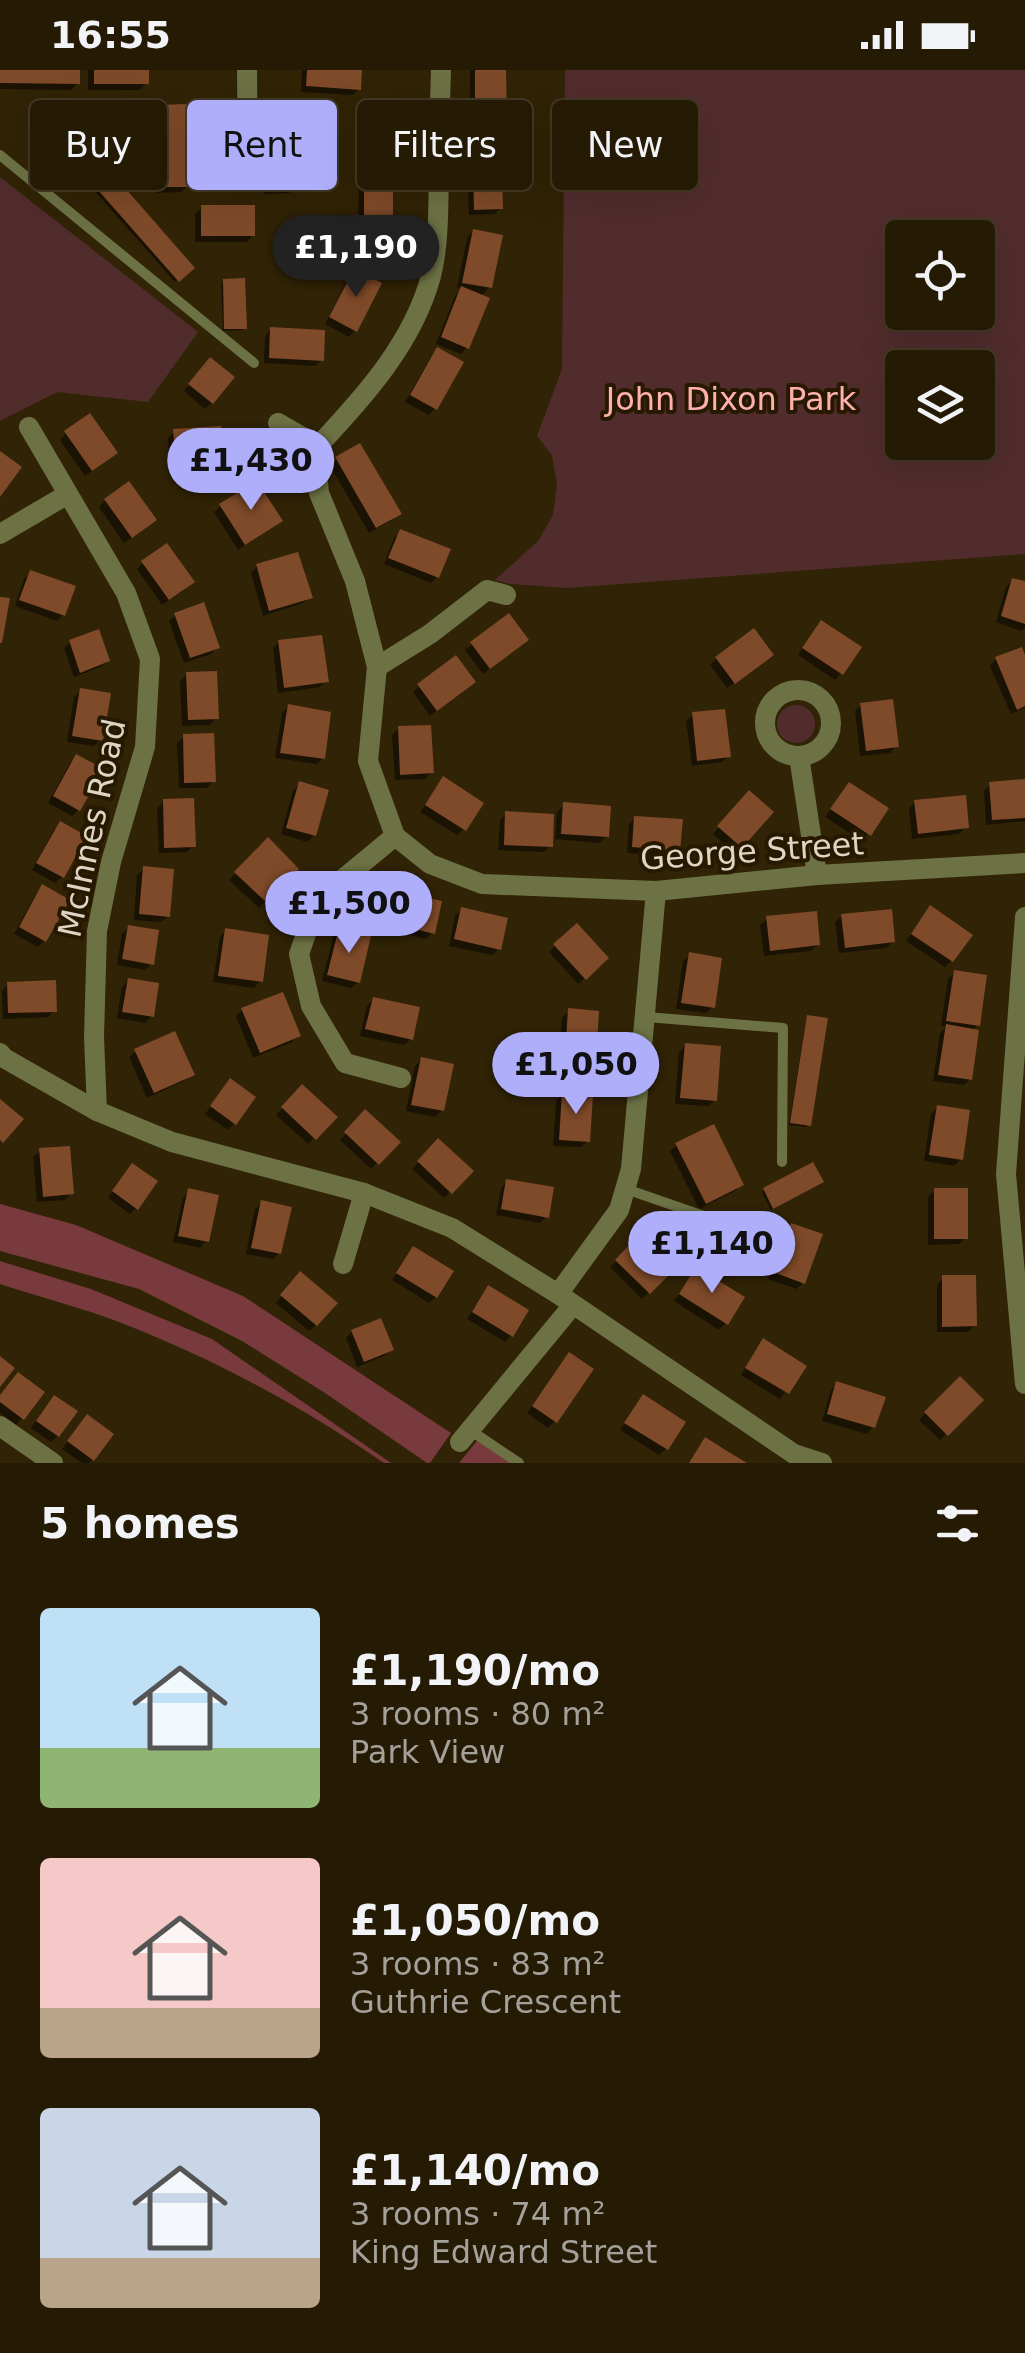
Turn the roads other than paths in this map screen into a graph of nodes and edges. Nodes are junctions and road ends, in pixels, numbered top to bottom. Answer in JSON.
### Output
{"nodes":[{"id":1,"x":247,"y":70,"type":"edge"},
{"id":2,"x":441,"y":70,"type":"edge"},
{"id":3,"x":247,"y":100,"type":"edge"},
{"id":4,"x":0,"y":156,"type":"edge"},
{"id":5,"x":254,"y":364,"type":"dead end"},
{"id":6,"x":278,"y":423,"type":"dead end"},
{"id":7,"x":29,"y":427,"type":"dead end"},
{"id":8,"x":318,"y":446,"type":"junction"},
{"id":9,"x":68,"y":494,"type":"junction"},
{"id":10,"x":0,"y":534,"type":"edge"},
{"id":11,"x":506,"y":594,"type":"dead end"},
{"id":12,"x":377,"y":668,"type":"junction"},
{"id":13,"x":800,"y":756,"type":"dead end"},
{"id":14,"x":395,"y":836,"type":"junction"},
{"id":15,"x":1025,"y":863,"type":"edge"},
{"id":16,"x":817,"y":875,"type":"junction"},
{"id":17,"x":656,"y":892,"type":"junction"},
{"id":18,"x":1025,"y":917,"type":"edge"},
{"id":19,"x":644,"y":1016,"type":"junction"},
{"id":20,"x":0,"y":1053,"type":"edge"},
{"id":21,"x":401,"y":1078,"type":"dead end"},
{"id":22,"x":97,"y":1111,"type":"junction"},
{"id":23,"x":782,"y":1162,"type":"dead end"},
{"id":24,"x":625,"y":1189,"type":"junction"},
{"id":25,"x":364,"y":1193,"type":"junction"},
{"id":26,"x":747,"y":1231,"type":"dead end"},
{"id":27,"x":343,"y":1264,"type":"dead end"},
{"id":28,"x":566,"y":1300,"type":"junction"},
{"id":29,"x":1025,"y":1384,"type":"edge"},
{"id":30,"x":0,"y":1426,"type":"edge"},
{"id":31,"x":465,"y":1436,"type":"joint"},
{"id":32,"x":53,"y":1463,"type":"edge"},
{"id":33,"x":518,"y":1463,"type":"edge"},
{"id":34,"x":822,"y":1463,"type":"edge"}],
"edges":[{"from":1,"to":3,"type":"street"},
{"from":2,"to":8,"type":"street"},
{"from":4,"to":5,"type":"lane"},
{"from":6,"to":8,"type":"street"},
{"from":7,"to":9,"type":"street","name":"McInnes Road"},
{"from":8,"to":12,"type":"street"},
{"from":9,"to":10,"type":"street"},
{"from":9,"to":22,"type":"street","name":"McInnes Road"},
{"from":11,"to":12,"type":"street"},
{"from":12,"to":14,"type":"street"},
{"from":13,"to":16,"type":"street"},
{"from":14,"to":17,"type":"street","name":"George Street"},
{"from":14,"to":21,"type":"street"},
{"from":15,"to":16,"type":"street","name":"George Street"},
{"from":16,"to":17,"type":"street","name":"George Street"},
{"from":17,"to":19,"type":"street"},
{"from":18,"to":29,"type":"street"},
{"from":19,"to":23,"type":"lane"},
{"from":19,"to":24,"type":"street"},
{"from":20,"to":22,"type":"street"},
{"from":22,"to":25,"type":"street"},
{"from":24,"to":26,"type":"lane"},
{"from":24,"to":28,"type":"street"},
{"from":25,"to":27,"type":"street"},
{"from":25,"to":28,"type":"street"},
{"from":28,"to":31,"type":"street"},
{"from":28,"to":34,"type":"street"},
{"from":30,"to":32,"type":"street"},
{"from":31,"to":33,"type":"lane"}]}
